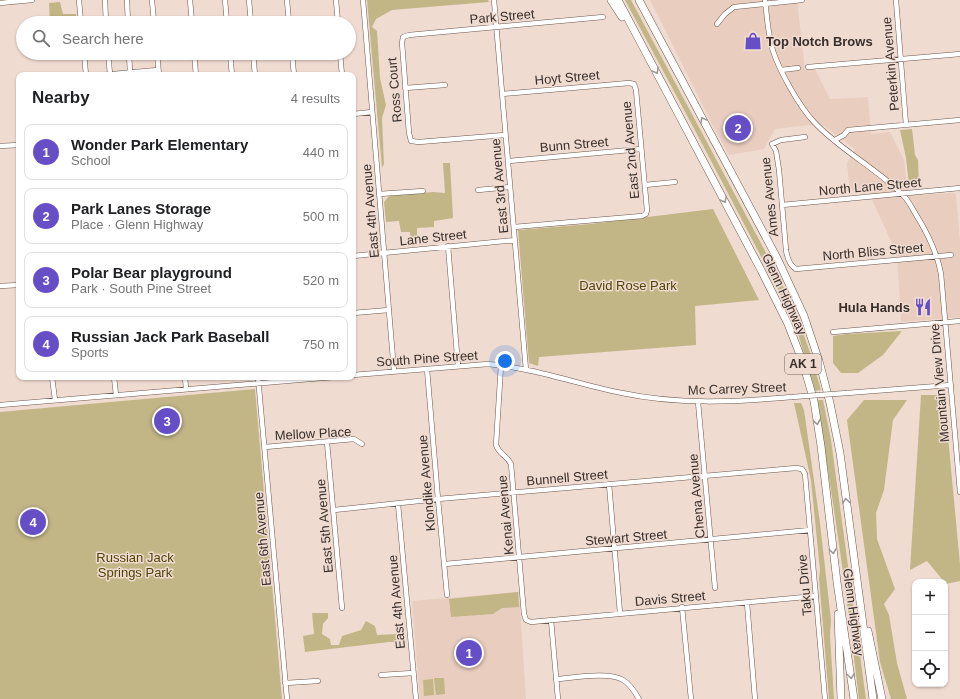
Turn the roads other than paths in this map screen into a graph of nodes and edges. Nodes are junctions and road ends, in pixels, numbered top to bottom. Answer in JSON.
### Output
{"nodes":[{"id":1,"x":32,"y":0,"type":"edge"},
{"id":2,"x":80,"y":0,"type":"edge"},
{"id":3,"x":105,"y":0,"type":"edge"},
{"id":4,"x":127,"y":0,"type":"edge"},
{"id":5,"x":152,"y":0,"type":"edge"},
{"id":6,"x":190,"y":0,"type":"edge"},
{"id":7,"x":225,"y":0,"type":"edge"},
{"id":8,"x":249,"y":0,"type":"edge"},
{"id":9,"x":287,"y":0,"type":"edge"},
{"id":10,"x":336,"y":0,"type":"edge"},
{"id":11,"x":363,"y":0,"type":"edge"},
{"id":12,"x":494,"y":0,"type":"edge"},
{"id":13,"x":611,"y":0,"type":"edge"},
{"id":14,"x":618,"y":0,"type":"edge"},
{"id":15,"x":638,"y":0,"type":"edge"},
{"id":16,"x":643,"y":0,"type":"edge"},
{"id":17,"x":802,"y":0,"type":"edge"},
{"id":18,"x":896,"y":0,"type":"edge"},
{"id":19,"x":7,"y":1,"type":"edge"},
{"id":20,"x":765,"y":2,"type":"edge"},
{"id":21,"x":0,"y":3,"type":"edge"},
{"id":22,"x":81,"y":16,"type":"edge"},
{"id":23,"x":106,"y":16,"type":"edge"},
{"id":24,"x":128,"y":16,"type":"edge"},
{"id":25,"x":153,"y":16,"type":"edge"},
{"id":26,"x":191,"y":16,"type":"edge"},
{"id":27,"x":226,"y":16,"type":"edge"},
{"id":28,"x":250,"y":16,"type":"edge"},
{"id":29,"x":288,"y":16,"type":"edge"},
{"id":30,"x":337,"y":16,"type":"edge"},
{"id":31,"x":603,"y":17,"type":"dead end"},
{"id":32,"x":717,"y":24,"type":"dead end"},
{"id":33,"x":496,"y":27,"type":"junction"},
{"id":34,"x":403,"y":37,"type":"joint"},
{"id":35,"x":960,"y":54,"type":"edge"},
{"id":36,"x":648,"y":58,"type":"junction"},
{"id":37,"x":901,"y":59,"type":"junction"},
{"id":38,"x":85,"y":60,"type":"edge"},
{"id":39,"x":109,"y":60,"type":"edge"},
{"id":40,"x":129,"y":60,"type":"edge"},
{"id":41,"x":158,"y":60,"type":"edge"},
{"id":42,"x":195,"y":60,"type":"edge"},
{"id":43,"x":231,"y":60,"type":"edge"},
{"id":44,"x":254,"y":60,"type":"edge"},
{"id":45,"x":293,"y":60,"type":"edge"},
{"id":46,"x":341,"y":60,"type":"edge"},
{"id":47,"x":674,"y":64,"type":"junction"},
{"id":48,"x":808,"y":67,"type":"dead end"},
{"id":49,"x":798,"y":68,"type":"dead end"},
{"id":50,"x":781,"y":70,"type":"junction"},
{"id":51,"x":86,"y":72,"type":"edge"},
{"id":52,"x":110,"y":72,"type":"edge"},
{"id":53,"x":130,"y":72,"type":"edge"},
{"id":54,"x":159,"y":72,"type":"edge"},
{"id":55,"x":196,"y":72,"type":"edge"},
{"id":56,"x":232,"y":72,"type":"edge"},
{"id":57,"x":255,"y":72,"type":"edge"},
{"id":58,"x":294,"y":72,"type":"edge"},
{"id":59,"x":342,"y":72,"type":"edge"},
{"id":60,"x":445,"y":84,"type":"dead end"},
{"id":61,"x":634,"y":84,"type":"joint"},
{"id":62,"x":405,"y":88,"type":"junction"},
{"id":63,"x":502,"y":94,"type":"junction"},
{"id":64,"x":372,"y":112,"type":"junction"},
{"id":65,"x":356,"y":114,"type":"edge"},
{"id":66,"x":960,"y":120,"type":"edge"},
{"id":67,"x":906,"y":125,"type":"junction"},
{"id":68,"x":505,"y":135,"type":"junction"},
{"id":69,"x":805,"y":137,"type":"dead end"},
{"id":70,"x":835,"y":140,"type":"junction"},
{"id":71,"x":16,"y":145,"type":"edge"},
{"id":72,"x":0,"y":146,"type":"edge"},
{"id":73,"x":641,"y":149,"type":"junction"},
{"id":74,"x":508,"y":161,"type":"junction"},
{"id":75,"x":675,"y":182,"type":"dead end"},
{"id":76,"x":645,"y":185,"type":"junction"},
{"id":77,"x":510,"y":187,"type":"junction"},
{"id":78,"x":960,"y":188,"type":"edge"},
{"id":79,"x":423,"y":190,"type":"dead end"},
{"id":80,"x":478,"y":190,"type":"dead end"},
{"id":81,"x":379,"y":194,"type":"junction"},
{"id":82,"x":902,"y":194,"type":"junction"},
{"id":83,"x":782,"y":205,"type":"junction"},
{"id":84,"x":514,"y":227,"type":"junction"},
{"id":85,"x":515,"y":240,"type":"junction"},
{"id":86,"x":448,"y":246,"type":"junction"},
{"id":87,"x":385,"y":253,"type":"junction"},
{"id":88,"x":951,"y":255,"type":"dead end"},
{"id":89,"x":356,"y":256,"type":"edge"},
{"id":90,"x":937,"y":256,"type":"junction"},
{"id":91,"x":796,"y":269,"type":"joint"},
{"id":92,"x":16,"y":285,"type":"edge"},
{"id":93,"x":0,"y":286,"type":"edge"},
{"id":94,"x":389,"y":310,"type":"junction"},
{"id":95,"x":356,"y":313,"type":"edge"},
{"id":96,"x":960,"y":321,"type":"edge"},
{"id":97,"x":945,"y":323,"type":"junction"},
{"id":98,"x":834,"y":332,"type":"dead end"},
{"id":99,"x":501,"y":365,"type":"junction"},
{"id":100,"x":458,"y":366,"type":"junction"},
{"id":101,"x":427,"y":369,"type":"junction"},
{"id":102,"x":526,"y":370,"type":"junction"},
{"id":103,"x":394,"y":371,"type":"junction"},
{"id":104,"x":356,"y":375,"type":"edge"},
{"id":105,"x":52,"y":380,"type":"edge"},
{"id":106,"x":114,"y":380,"type":"edge"},
{"id":107,"x":185,"y":380,"type":"edge"},
{"id":108,"x":296,"y":380,"type":"edge"},
{"id":109,"x":258,"y":383,"type":"junction"},
{"id":110,"x":951,"y":384,"type":"junction"},
{"id":111,"x":186,"y":389,"type":"junction"},
{"id":112,"x":116,"y":395,"type":"junction"},
{"id":113,"x":54,"y":400,"type":"junction"},
{"id":114,"x":698,"y":402,"type":"junction"},
{"id":115,"x":0,"y":405,"type":"edge"},
{"id":116,"x":327,"y":442,"type":"junction"},
{"id":117,"x":362,"y":444,"type":"dead end"},
{"id":118,"x":265,"y":447,"type":"junction"},
{"id":119,"x":802,"y":469,"type":"joint"},
{"id":120,"x":705,"y":475,"type":"junction"},
{"id":121,"x":609,"y":484,"type":"junction"},
{"id":122,"x":960,"y":492,"type":"edge"},
{"id":123,"x":513,"y":493,"type":"junction"},
{"id":124,"x":438,"y":499,"type":"junction"},
{"id":125,"x":398,"y":504,"type":"junction"},
{"id":126,"x":334,"y":510,"type":"junction"},
{"id":127,"x":810,"y":530,"type":"junction"},
{"id":128,"x":710,"y":540,"type":"junction"},
{"id":129,"x":615,"y":549,"type":"junction"},
{"id":130,"x":853,"y":554,"type":"junction"},
{"id":131,"x":520,"y":557,"type":"junction"},
{"id":132,"x":445,"y":564,"type":"junction"},
{"id":133,"x":837,"y":582,"type":"junction"},
{"id":134,"x":715,"y":588,"type":"dead end"},
{"id":135,"x":447,"y":594,"type":"dead end"},
{"id":136,"x":816,"y":596,"type":"junction"},
{"id":137,"x":747,"y":602,"type":"junction"},
{"id":138,"x":682,"y":607,"type":"junction"},
{"id":139,"x":342,"y":608,"type":"dead end"},
{"id":140,"x":620,"y":613,"type":"junction"},
{"id":141,"x":526,"y":620,"type":"joint"},
{"id":142,"x":551,"y":620,"type":"junction"},
{"id":143,"x":413,"y":673,"type":"junction"},
{"id":144,"x":381,"y":675,"type":"dead end"},
{"id":145,"x":556,"y":679,"type":"junction"},
{"id":146,"x":318,"y":681,"type":"dead end"},
{"id":147,"x":286,"y":683,"type":"junction"},
{"id":148,"x":287,"y":699,"type":"edge"},
{"id":149,"x":416,"y":699,"type":"edge"},
{"id":150,"x":558,"y":699,"type":"edge"},
{"id":151,"x":640,"y":699,"type":"edge"},
{"id":152,"x":691,"y":699,"type":"edge"},
{"id":153,"x":755,"y":699,"type":"edge"},
{"id":154,"x":825,"y":699,"type":"edge"},
{"id":155,"x":842,"y":699,"type":"edge"},
{"id":156,"x":854,"y":699,"type":"edge"},
{"id":157,"x":873,"y":699,"type":"edge"},
{"id":158,"x":882,"y":699,"type":"edge"}],
"edges":[{"from":1,"to":19,"type":"street"},
{"from":2,"to":22,"type":"street"},
{"from":3,"to":23,"type":"street"},
{"from":4,"to":24,"type":"street"},
{"from":5,"to":25,"type":"street"},
{"from":6,"to":26,"type":"street"},
{"from":7,"to":27,"type":"street"},
{"from":8,"to":28,"type":"street"},
{"from":9,"to":29,"type":"street"},
{"from":10,"to":30,"type":"street"},
{"from":11,"to":64,"type":"street","name":"East 4th Avenue"},
{"from":12,"to":33,"type":"street","name":"East 3rd Avenue"},
{"from":13,"to":36,"type":"highway"},
{"from":14,"to":36,"type":"highway","name":"Glenn Highway","number":"AK 1"},
{"from":15,"to":47,"type":"highway","name":"Glenn Highway","number":"AK 1"},
{"from":16,"to":47,"type":"highway"},
{"from":17,"to":20,"type":"street"},
{"from":18,"to":37,"type":"street","name":"Peterkin Avenue"},
{"from":19,"to":21,"type":"street"},
{"from":20,"to":32,"type":"street"},
{"from":20,"to":50,"type":"street","name":"Mountain View Drive"},
{"from":31,"to":33,"type":"street","name":"Park Street"},
{"from":33,"to":34,"type":"street","name":"Park Street"},
{"from":33,"to":63,"type":"street","name":"East 3rd Avenue"},
{"from":34,"to":62,"type":"street","name":"Ross Court"},
{"from":35,"to":37,"type":"street"},
{"from":36,"to":133,"type":"highway","name":"Glenn Highway","number":"AK 1","one_way":true},
{"from":37,"to":48,"type":"street"},
{"from":37,"to":67,"type":"street","name":"Peterkin Avenue"},
{"from":38,"to":51,"type":"street"},
{"from":39,"to":52,"type":"street"},
{"from":40,"to":53,"type":"street"},
{"from":41,"to":54,"type":"street"},
{"from":42,"to":55,"type":"street"},
{"from":43,"to":56,"type":"street"},
{"from":44,"to":57,"type":"street"},
{"from":45,"to":58,"type":"street"},
{"from":46,"to":59,"type":"street"},
{"from":130,"to":47,"type":"highway","name":"Glenn Highway","number":"AK 1","one_way":true},
{"from":49,"to":50,"type":"street"},
{"from":50,"to":70,"type":"street","name":"Mountain View Drive"},
{"from":60,"to":62,"type":"street"},
{"from":61,"to":63,"type":"street","name":"Hoyt Street"},
{"from":61,"to":73,"type":"street","name":"East 2nd Avenue"},
{"from":62,"to":68,"type":"street","name":"Ross Court"},
{"from":63,"to":68,"type":"street","name":"East 3rd Avenue"},
{"from":64,"to":65,"type":"street"},
{"from":64,"to":81,"type":"street","name":"East 4th Avenue"},
{"from":66,"to":67,"type":"street"},
{"from":67,"to":70,"type":"street"},
{"from":68,"to":74,"type":"street","name":"East 3rd Avenue"},
{"from":69,"to":83,"type":"street","name":"Ames Avenue"},
{"from":70,"to":82,"type":"street","name":"Mountain View Drive"},
{"from":71,"to":72,"type":"street"},
{"from":73,"to":74,"type":"street","name":"Bunn Street"},
{"from":73,"to":76,"type":"street","name":"East 2nd Avenue"},
{"from":74,"to":77,"type":"street","name":"East 3rd Avenue"},
{"from":75,"to":76,"type":"street"},
{"from":76,"to":84,"type":"street","name":"East 2nd Avenue"},
{"from":77,"to":80,"type":"street"},
{"from":77,"to":84,"type":"street","name":"East 3rd Avenue"},
{"from":78,"to":82,"type":"street","name":"North Lane Street"},
{"from":79,"to":81,"type":"street"},
{"from":81,"to":87,"type":"street","name":"East 4th Avenue"},
{"from":82,"to":83,"type":"street","name":"North Lane Street"},
{"from":82,"to":90,"type":"street","name":"Mountain View Drive"},
{"from":83,"to":91,"type":"street","name":"Ames Avenue"},
{"from":84,"to":85,"type":"street","name":"East 3rd Avenue"},
{"from":85,"to":86,"type":"street","name":"Lane Street"},
{"from":85,"to":102,"type":"street","name":"East 3rd Avenue"},
{"from":86,"to":87,"type":"street","name":"Lane Street"},
{"from":86,"to":100,"type":"street"},
{"from":87,"to":89,"type":"street","name":"Lane Street"},
{"from":87,"to":94,"type":"street","name":"East 4th Avenue"},
{"from":88,"to":90,"type":"street","name":"North Bliss Street"},
{"from":90,"to":91,"type":"street","name":"North Bliss Street"},
{"from":90,"to":97,"type":"street","name":"Mountain View Drive"},
{"from":92,"to":93,"type":"street"},
{"from":94,"to":95,"type":"street"},
{"from":94,"to":103,"type":"street","name":"East 4th Avenue"},
{"from":96,"to":97,"type":"street"},
{"from":97,"to":98,"type":"street"},
{"from":97,"to":110,"type":"street","name":"Mountain View Drive"},
{"from":99,"to":100,"type":"street","name":"South Pine Street"},
{"from":99,"to":102,"type":"street","name":"South Pine Street"},
{"from":99,"to":123,"type":"street","name":"Kenai Avenue"},
{"from":100,"to":101,"type":"street","name":"South Pine Street"},
{"from":101,"to":103,"type":"street","name":"South Pine Street"},
{"from":101,"to":124,"type":"street","name":"Klondike Avenue"},
{"from":102,"to":114,"type":"street","name":"Mc Carrey Street"},
{"from":103,"to":104,"type":"street","name":"South Pine Street"},
{"from":105,"to":113,"type":"street"},
{"from":106,"to":112,"type":"street"},
{"from":107,"to":111,"type":"street"},
{"from":108,"to":109,"type":"street"},
{"from":109,"to":111,"type":"street"},
{"from":109,"to":118,"type":"street","name":"East 6th Avenue"},
{"from":110,"to":114,"type":"street","name":"Mc Carrey Street","bridge":true},
{"from":110,"to":122,"type":"street","name":"Mountain View Drive"},
{"from":111,"to":112,"type":"street"},
{"from":112,"to":113,"type":"street"},
{"from":113,"to":115,"type":"street"},
{"from":114,"to":120,"type":"street","name":"Chena Avenue"},
{"from":116,"to":117,"type":"street","name":"Mellow Place"},
{"from":116,"to":118,"type":"street","name":"Mellow Place"},
{"from":116,"to":126,"type":"street","name":"East 5th Avenue"},
{"from":118,"to":147,"type":"street","name":"East 6th Avenue"},
{"from":119,"to":120,"type":"street","name":"Bunnell Street"},
{"from":119,"to":127,"type":"street","name":"Taku Drive"},
{"from":120,"to":121,"type":"street","name":"Bunnell Street"},
{"from":120,"to":128,"type":"street","name":"Chena Avenue"},
{"from":121,"to":123,"type":"street","name":"Bunnell Street"},
{"from":121,"to":129,"type":"street"},
{"from":123,"to":124,"type":"street","name":"Bunnell Street"},
{"from":123,"to":131,"type":"street","name":"Kenai Avenue"},
{"from":124,"to":125,"type":"street","name":"Bunnell Street"},
{"from":124,"to":132,"type":"street","name":"Klondike Avenue"},
{"from":125,"to":126,"type":"street","name":"Bunnell Street"},
{"from":125,"to":143,"type":"street","name":"East 4th Avenue"},
{"from":126,"to":139,"type":"street","name":"East 5th Avenue"},
{"from":127,"to":128,"type":"street","name":"Stewart Street"},
{"from":127,"to":136,"type":"street","name":"Taku Drive"},
{"from":128,"to":129,"type":"street","name":"Stewart Street"},
{"from":128,"to":134,"type":"street","name":"Chena Avenue"},
{"from":129,"to":131,"type":"street","name":"Stewart Street"},
{"from":129,"to":140,"type":"street"},
{"from":130,"to":157,"type":"highway","name":"Glenn Highway","number":"AK 1"},
{"from":130,"to":158,"type":"highway"},
{"from":131,"to":132,"type":"street","name":"Stewart Street"},
{"from":131,"to":141,"type":"street","name":"Kenai Avenue"},
{"from":132,"to":135,"type":"street","name":"Klondike Avenue"},
{"from":133,"to":155,"type":"highway"},
{"from":133,"to":156,"type":"highway","name":"Glenn Highway","number":"AK 1","one_way":true},
{"from":136,"to":137,"type":"street","name":"Davis Street"},
{"from":136,"to":154,"type":"street","name":"Taku Drive"},
{"from":137,"to":138,"type":"street","name":"Davis Street"},
{"from":137,"to":153,"type":"street"},
{"from":138,"to":140,"type":"street","name":"Davis Street"},
{"from":138,"to":152,"type":"street"},
{"from":140,"to":142,"type":"street","name":"Davis Street"},
{"from":141,"to":142,"type":"street","name":"Davis Street"},
{"from":142,"to":145,"type":"street"},
{"from":143,"to":144,"type":"street"},
{"from":143,"to":149,"type":"street","name":"East 4th Avenue"},
{"from":145,"to":150,"type":"street"},
{"from":145,"to":151,"type":"street"},
{"from":146,"to":147,"type":"street"},
{"from":147,"to":148,"type":"street","name":"East 6th Avenue"}]}
